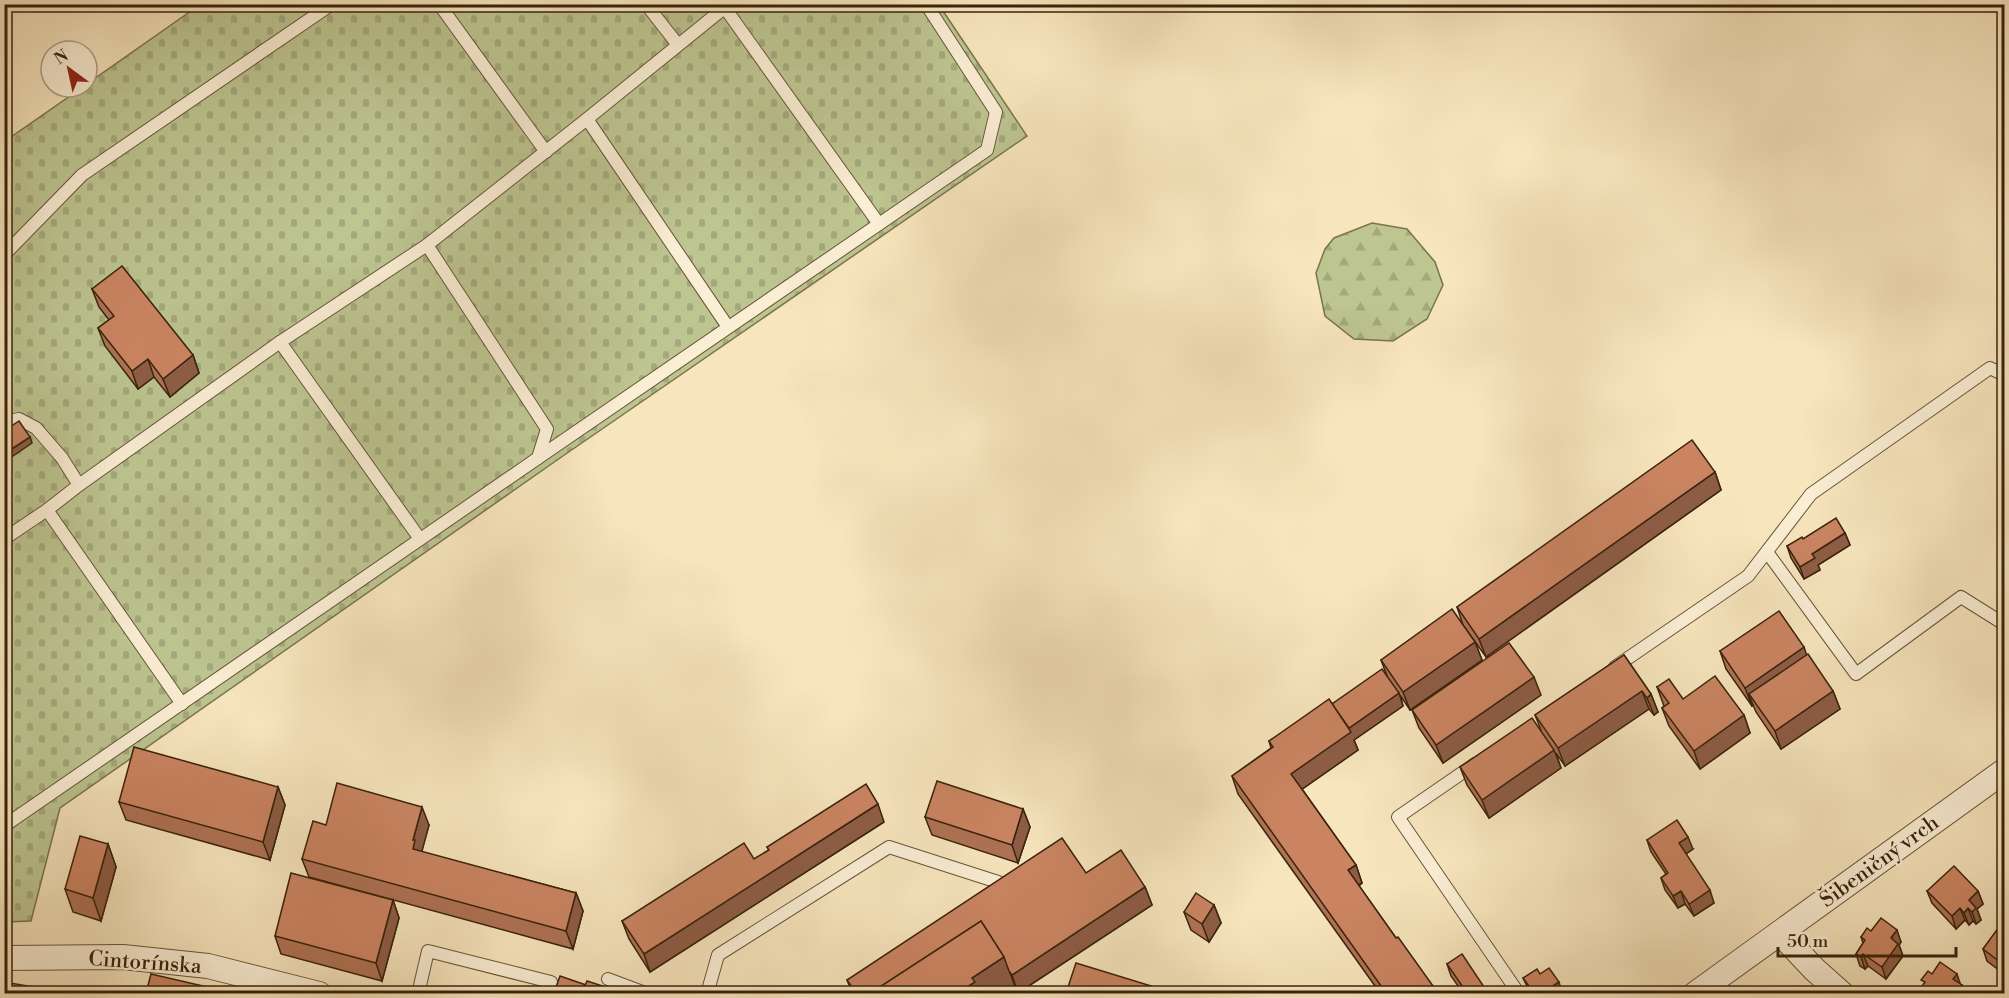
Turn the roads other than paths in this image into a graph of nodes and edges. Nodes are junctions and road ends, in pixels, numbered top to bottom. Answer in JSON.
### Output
{"nodes":[{"id":1,"x":332,"y":4,"type":"edge"},
{"id":2,"x":439,"y":4,"type":"edge"},
{"id":3,"x":646,"y":4,"type":"edge"},
{"id":4,"x":926,"y":4,"type":"edge"},
{"id":5,"x":727,"y":6,"type":"edge"},
{"id":6,"x":678,"y":45,"type":"junction"},
{"id":7,"x":588,"y":119,"type":"junction"},
{"id":8,"x":546,"y":152,"type":"junction"},
{"id":9,"x":879,"y":224,"type":"junction"},
{"id":10,"x":427,"y":245,"type":"junction"},
{"id":11,"x":4,"y":255,"type":"edge"},
{"id":12,"x":728,"y":327,"type":"junction"},
{"id":13,"x":280,"y":342,"type":"junction"},
{"id":14,"x":2004,"y":375,"type":"edge"},
{"id":15,"x":4,"y":422,"type":"edge"},
{"id":16,"x":538,"y":458,"type":"junction"},
{"id":17,"x":79,"y":485,"type":"junction"},
{"id":18,"x":47,"y":510,"type":"junction"},
{"id":19,"x":4,"y":539,"type":"edge"},
{"id":20,"x":420,"y":539,"type":"junction"},
{"id":21,"x":1767,"y":552,"type":"junction"},
{"id":22,"x":2004,"y":624,"type":"edge"},
{"id":23,"x":1602,"y":676,"type":"edge"},
{"id":24,"x":182,"y":704,"type":"junction"},
{"id":25,"x":1486,"y":757,"type":"edge"},
{"id":26,"x":2004,"y":771,"type":"edge"},
{"id":27,"x":4,"y":826,"type":"edge"},
{"id":28,"x":998,"y":882,"type":"edge"},
{"id":29,"x":1780,"y":933,"type":"junction"},
{"id":30,"x":4,"y":958,"type":"edge"},
{"id":31,"x":608,"y":979,"type":"dead end"},
{"id":32,"x":551,"y":982,"type":"dead end"},
{"id":33,"x":319,"y":993,"type":"edge"},
{"id":34,"x":418,"y":993,"type":"edge"},
{"id":35,"x":648,"y":993,"type":"edge"},
{"id":36,"x":707,"y":993,"type":"edge"},
{"id":37,"x":1519,"y":993,"type":"edge"},
{"id":38,"x":1695,"y":993,"type":"edge"},
{"id":39,"x":1842,"y":993,"type":"edge"}],
"edges":[{"from":1,"to":11,"type":"lane"},
{"from":2,"to":8,"type":"lane"},
{"from":3,"to":6,"type":"lane"},
{"from":4,"to":9,"type":"lane"},
{"from":5,"to":6,"type":"lane"},
{"from":5,"to":9,"type":"lane"},
{"from":6,"to":7,"type":"lane"},
{"from":7,"to":8,"type":"lane"},
{"from":7,"to":12,"type":"lane"},
{"from":8,"to":10,"type":"lane"},
{"from":9,"to":12,"type":"lane"},
{"from":10,"to":13,"type":"lane"},
{"from":10,"to":16,"type":"lane"},
{"from":12,"to":16,"type":"lane"},
{"from":13,"to":17,"type":"lane"},
{"from":13,"to":20,"type":"lane"},
{"from":14,"to":21,"type":"lane"},
{"from":15,"to":17,"type":"lane"},
{"from":16,"to":20,"type":"lane"},
{"from":17,"to":18,"type":"lane"},
{"from":18,"to":19,"type":"lane"},
{"from":18,"to":24,"type":"lane"},
{"from":20,"to":24,"type":"lane"},
{"from":21,"to":22,"type":"lane"},
{"from":21,"to":23,"type":"lane"},
{"from":24,"to":27,"type":"lane"},
{"from":25,"to":37,"type":"lane"},
{"from":26,"to":29,"type":"street","name":"Šibeničný vrch"},
{"from":28,"to":36,"type":"lane"},
{"from":29,"to":38,"type":"street","name":"Šibeničný vrch"},
{"from":29,"to":39,"type":"street"},
{"from":30,"to":33,"type":"street","name":"Cintorínska"},
{"from":31,"to":35,"type":"lane"},
{"from":32,"to":34,"type":"lane"}]}
